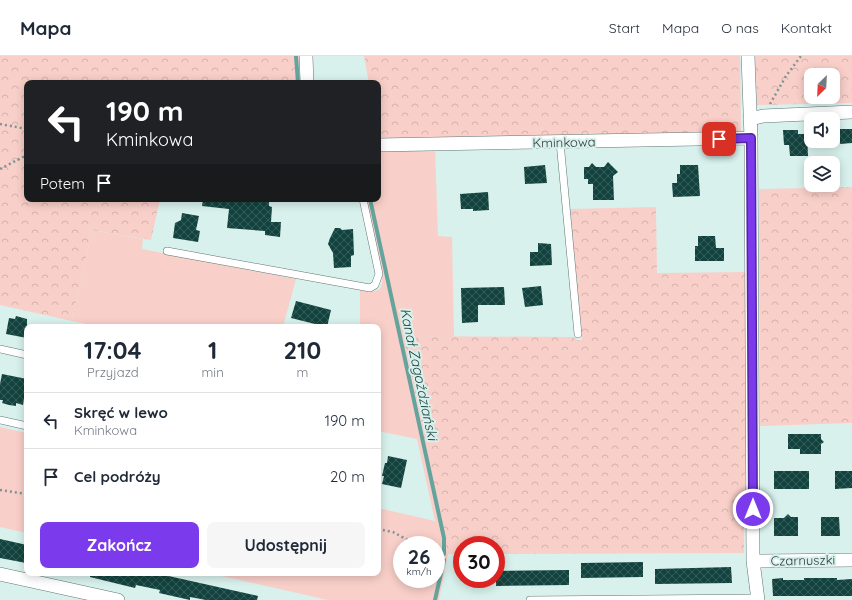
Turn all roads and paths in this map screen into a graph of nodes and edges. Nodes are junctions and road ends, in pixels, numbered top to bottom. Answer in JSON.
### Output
{"nodes":[{"id":1,"x":306,"y":56,"type":"edge"},
{"id":2,"x":748,"y":56,"type":"edge"},
{"id":3,"x":801,"y":56,"type":"edge"},
{"id":4,"x":307,"y":80,"type":"edge"},
{"id":5,"x":852,"y":112,"type":"edge"},
{"id":6,"x":763,"y":116,"type":"junction"},
{"id":7,"x":750,"y":119,"type":"junction"},
{"id":8,"x":0,"y":124,"type":"edge"},
{"id":9,"x":24,"y":129,"type":"edge"},
{"id":10,"x":751,"y":138,"type":"junction"},
{"id":11,"x":560,"y":142,"type":"junction"},
{"id":12,"x":381,"y":145,"type":"edge"},
{"id":13,"x":24,"y":157,"type":"edge"},
{"id":14,"x":0,"y":169,"type":"edge"},
{"id":15,"x":364,"y":202,"type":"edge"},
{"id":16,"x":167,"y":251,"type":"dead end"},
{"id":17,"x":578,"y":334,"type":"dead end"},
{"id":18,"x":0,"y":349,"type":"edge"},
{"id":19,"x":24,"y":354,"type":"edge"},
{"id":20,"x":0,"y":420,"type":"edge"},
{"id":21,"x":24,"y":425,"type":"edge"},
{"id":22,"x":0,"y":490,"type":"edge"},
{"id":23,"x":24,"y":494,"type":"edge"},
{"id":24,"x":381,"y":530,"type":"edge"},
{"id":25,"x":400,"y":536,"type":"edge"},
{"id":26,"x":852,"y":560,"type":"edge"},
{"id":27,"x":753,"y":561,"type":"junction"},
{"id":28,"x":0,"y":574,"type":"edge"},
{"id":29,"x":758,"y":599,"type":"edge"},
{"id":30,"x":118,"y":600,"type":"edge"},
{"id":31,"x":530,"y":600,"type":"edge"}],
"edges":[{"from":1,"to":4,"type":"street"},
{"from":2,"to":7,"type":"street"},
{"from":3,"to":6,"type":"path"},
{"from":5,"to":6,"type":"street"},
{"from":6,"to":7,"type":"street"},
{"from":7,"to":10,"type":"street"},
{"from":8,"to":9,"type":"path"},
{"from":10,"to":11,"type":"street","name":"Kminkowa"},
{"from":10,"to":27,"type":"street"},
{"from":11,"to":12,"type":"street","name":"Kminkowa"},
{"from":11,"to":17,"type":"lane"},
{"from":13,"to":14,"type":"path"},
{"from":15,"to":16,"type":"lane"},
{"from":18,"to":19,"type":"lane"},
{"from":20,"to":21,"type":"lane"},
{"from":22,"to":23,"type":"path"},
{"from":24,"to":25,"type":"path"},
{"from":26,"to":27,"type":"street","name":"Czarnuszki"},
{"from":27,"to":29,"type":"street"},
{"from":28,"to":30,"type":"street"},
{"from":29,"to":31,"type":"lane"}]}
